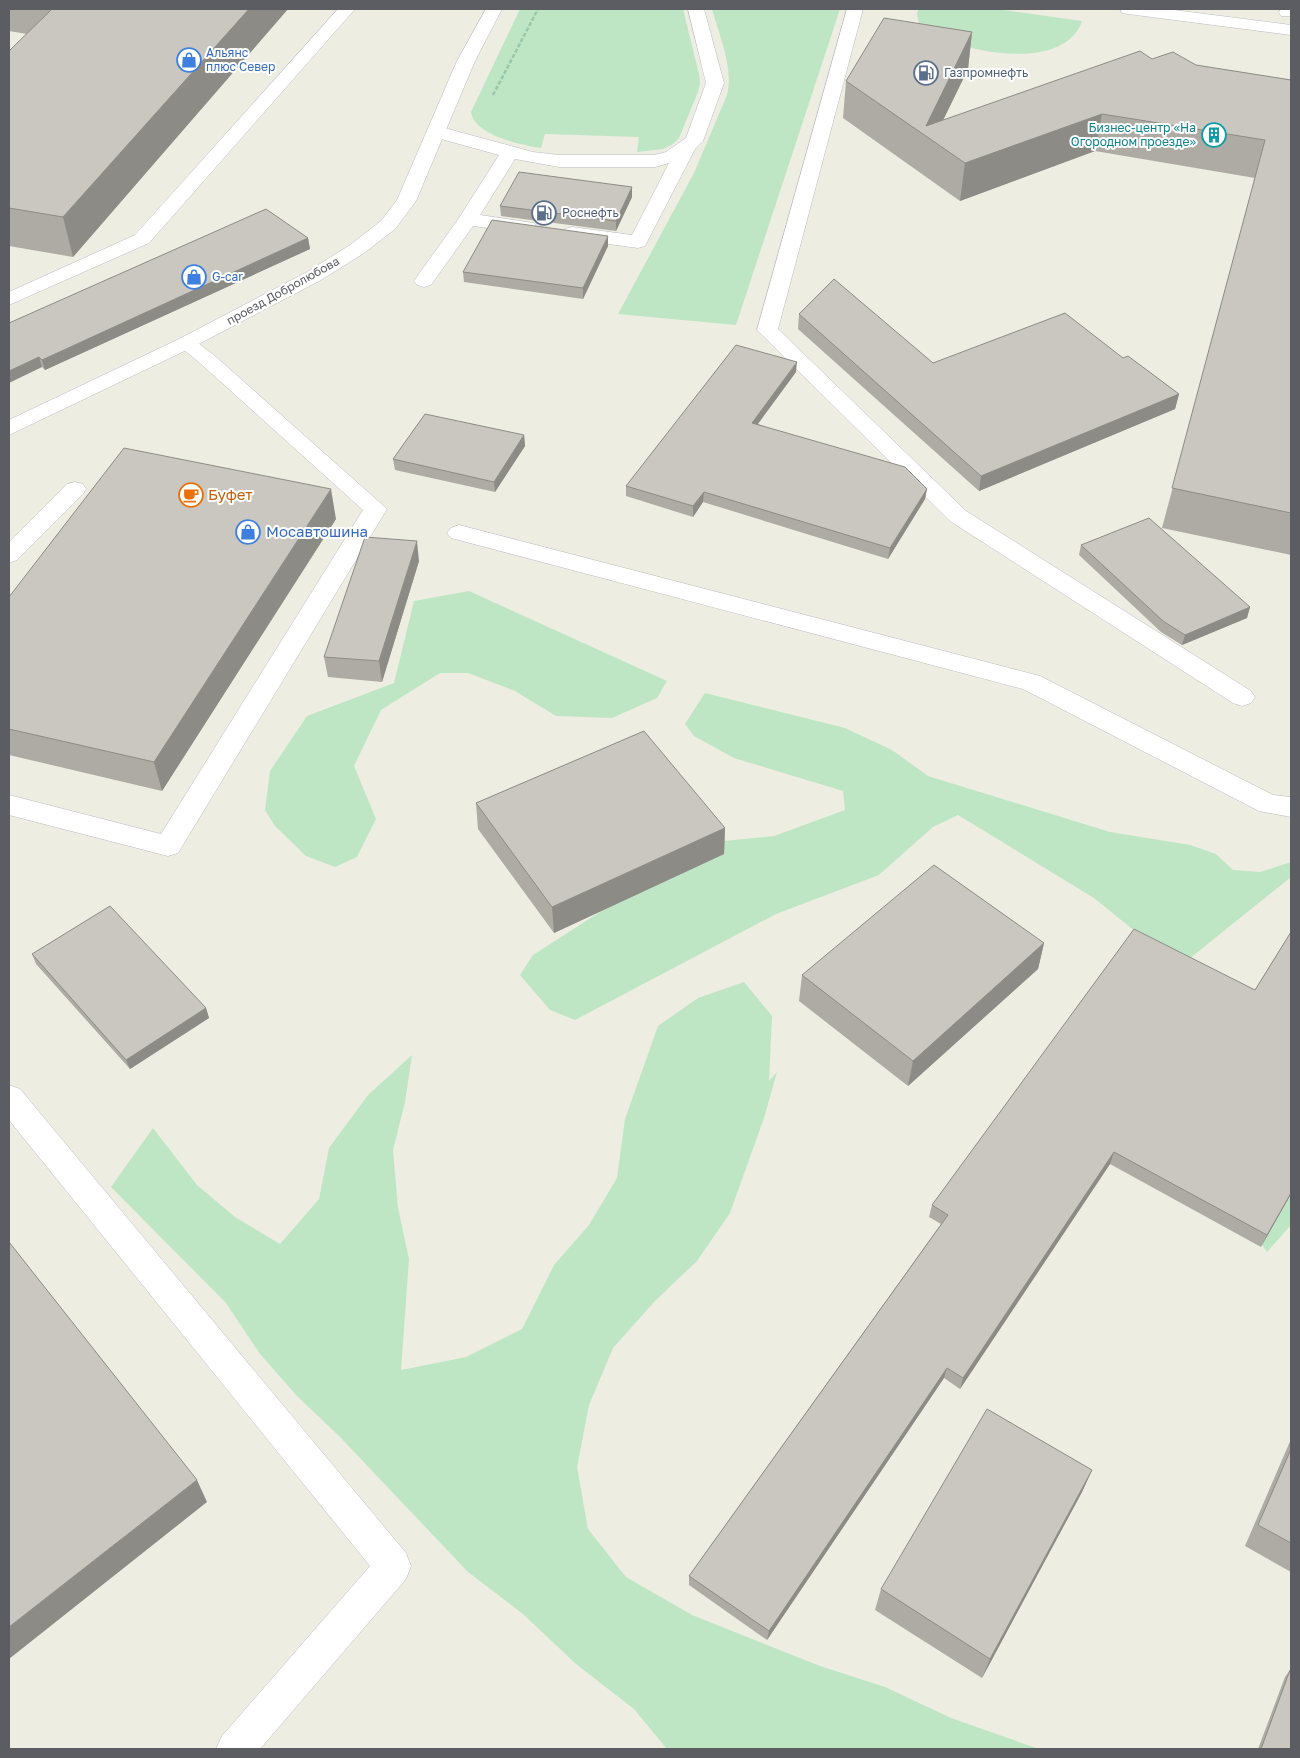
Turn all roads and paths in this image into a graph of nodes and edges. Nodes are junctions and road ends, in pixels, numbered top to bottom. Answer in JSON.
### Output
{"nodes":[{"id":1,"x":347,"y":9,"type":"edge"},
{"id":2,"x":494,"y":9,"type":"edge"},
{"id":3,"x":538,"y":9,"type":"edge"},
{"id":4,"x":696,"y":9,"type":"edge"},
{"id":5,"x":855,"y":9,"type":"edge"},
{"id":6,"x":1128,"y":9,"type":"edge"},
{"id":7,"x":1269,"y":10,"type":"edge"},
{"id":8,"x":1289,"y":11,"type":"edge"},
{"id":9,"x":1291,"y":30,"type":"edge"},
{"id":10,"x":435,"y":138,"type":"junction"},
{"id":11,"x":470,"y":139,"type":"junction"},
{"id":12,"x":686,"y":149,"type":"junction"},
{"id":13,"x":508,"y":156,"type":"junction"},
{"id":14,"x":468,"y":219,"type":"junction"},
{"id":15,"x":424,"y":281,"type":"dead end"},
{"id":16,"x":9,"y":300,"type":"edge"},
{"id":17,"x":186,"y":343,"type":"junction"},
{"id":18,"x":9,"y":428,"type":"edge"},
{"id":19,"x":75,"y":489,"type":"dead end"},
{"id":20,"x":459,"y":533,"type":"dead end"},
{"id":21,"x":9,"y":555,"type":"edge"},
{"id":22,"x":1242,"y":697,"type":"dead end"},
{"id":23,"x":9,"y":805,"type":"edge"},
{"id":24,"x":1291,"y":807,"type":"edge"},
{"id":25,"x":9,"y":1098,"type":"edge"},
{"id":26,"x":235,"y":1749,"type":"edge"}],
"edges":[{"from":1,"to":16,"type":"street"},
{"from":2,"to":10,"type":"street","name":"проезд Добролюбова"},
{"from":3,"to":11,"type":"path"},
{"from":4,"to":12,"type":"street"},
{"from":5,"to":22,"type":"street"},
{"from":6,"to":9,"type":"street"},
{"from":7,"to":8,"type":"street"},
{"from":10,"to":11,"type":"street"},
{"from":10,"to":13,"type":"street"},
{"from":10,"to":17,"type":"street","name":"проезд Добролюбова"},
{"from":11,"to":13,"type":"street"},
{"from":12,"to":13,"type":"street"},
{"from":12,"to":14,"type":"street"},
{"from":13,"to":14,"type":"street"},
{"from":14,"to":15,"type":"street"},
{"from":17,"to":18,"type":"street","name":"проезд Добролюбова"},
{"from":17,"to":23,"type":"street"},
{"from":19,"to":21,"type":"street"},
{"from":20,"to":24,"type":"street"},
{"from":25,"to":26,"type":"street"}]}
